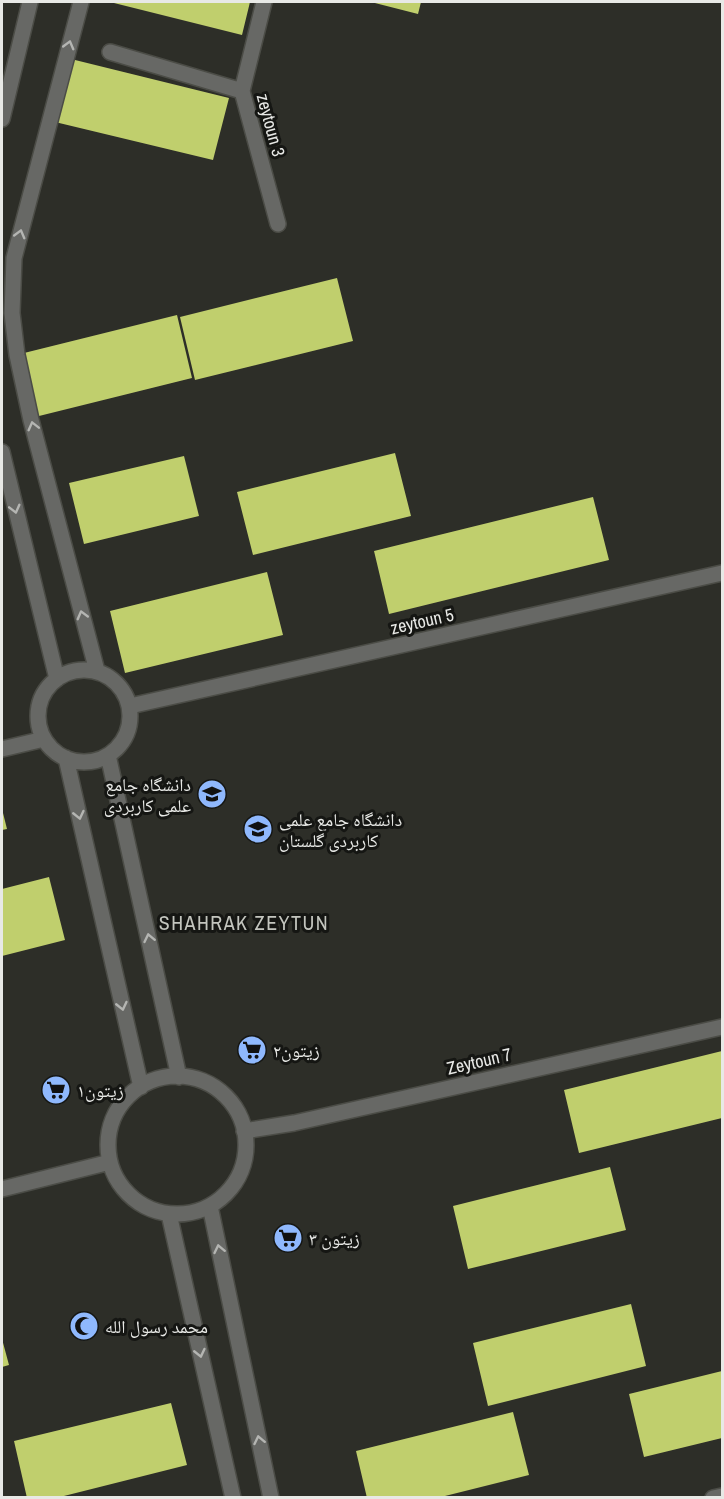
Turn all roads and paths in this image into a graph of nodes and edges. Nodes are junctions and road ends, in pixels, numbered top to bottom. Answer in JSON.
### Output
{"nodes":[{"id":1,"x":30,"y":2,"type":"edge"},
{"id":2,"x":81,"y":2,"type":"edge"},
{"id":3,"x":264,"y":2,"type":"edge"},
{"id":4,"x":110,"y":52,"type":"dead end"},
{"id":5,"x":242,"y":91,"type":"junction"},
{"id":6,"x":2,"y":119,"type":"edge"},
{"id":7,"x":278,"y":224,"type":"dead end"},
{"id":8,"x":2,"y":452,"type":"edge"},
{"id":9,"x":723,"y":573,"type":"edge"},
{"id":10,"x":97,"y":671,"type":"junction"},
{"id":11,"x":57,"y":679,"type":"junction"},
{"id":12,"x":130,"y":706,"type":"junction"},
{"id":13,"x":44,"y":739,"type":"junction"},
{"id":14,"x":2,"y":749,"type":"edge"},
{"id":15,"x":108,"y":755,"type":"junction"},
{"id":16,"x":66,"y":758,"type":"junction"},
{"id":17,"x":723,"y":1027,"type":"edge"},
{"id":18,"x":179,"y":1077,"type":"junction"},
{"id":19,"x":141,"y":1087,"type":"junction"},
{"id":20,"x":244,"y":1131,"type":"junction"},
{"id":21,"x":110,"y":1162,"type":"junction"},
{"id":22,"x":2,"y":1189,"type":"edge"},
{"id":23,"x":210,"y":1206,"type":"junction"},
{"id":24,"x":169,"y":1214,"type":"junction"},
{"id":25,"x":723,"y":1496,"type":"edge"},
{"id":26,"x":233,"y":1497,"type":"edge"},
{"id":27,"x":271,"y":1497,"type":"edge"},
{"id":28,"x":713,"y":1497,"type":"edge"}],
"edges":[{"from":1,"to":6,"type":"street"},
{"from":10,"to":2,"type":"street","one_way":true},
{"from":3,"to":5,"type":"street","name":"zeytoun 3"},
{"from":4,"to":5,"type":"street"},
{"from":5,"to":7,"type":"street","name":"zeytoun 3"},
{"from":8,"to":11,"type":"street","one_way":true},
{"from":9,"to":12,"type":"street","name":"zeytoun 5"},
{"from":10,"to":11,"type":"street"},
{"from":10,"to":12,"type":"street"},
{"from":11,"to":13,"type":"street"},
{"from":12,"to":15,"type":"street"},
{"from":13,"to":14,"type":"street"},
{"from":13,"to":16,"type":"street"},
{"from":15,"to":16,"type":"street"},
{"from":18,"to":15,"type":"street","one_way":true},
{"from":16,"to":19,"type":"street","one_way":true},
{"from":17,"to":20,"type":"street","name":"Zeytoun 7"},
{"from":18,"to":19,"type":"street"},
{"from":18,"to":20,"type":"street"},
{"from":19,"to":21,"type":"street"},
{"from":20,"to":23,"type":"street"},
{"from":21,"to":22,"type":"street"},
{"from":21,"to":24,"type":"street"},
{"from":23,"to":24,"type":"street"},
{"from":27,"to":23,"type":"street","one_way":true},
{"from":24,"to":26,"type":"street","one_way":true},
{"from":25,"to":28,"type":"street"}]}
